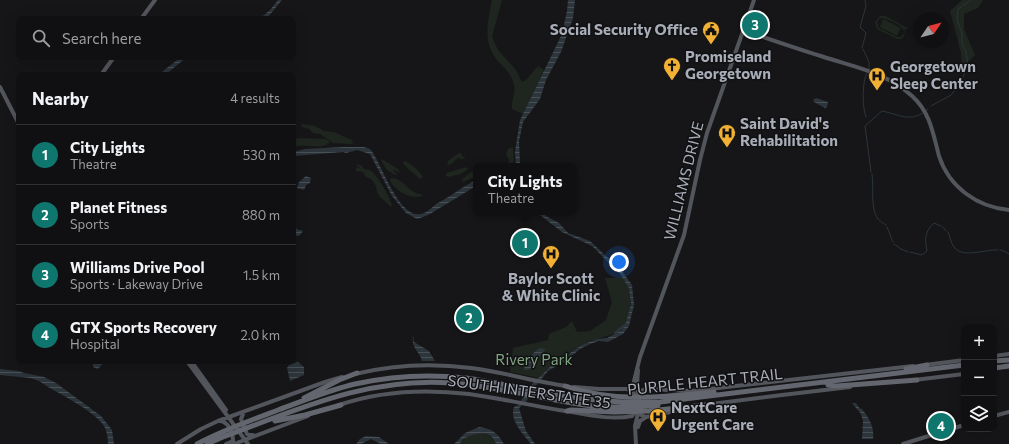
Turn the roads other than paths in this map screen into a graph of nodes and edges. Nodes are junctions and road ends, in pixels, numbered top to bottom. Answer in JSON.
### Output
{"nodes":[{"id":1,"x":155,"y":0,"type":"edge"},
{"id":2,"x":754,"y":0,"type":"edge"},
{"id":3,"x":143,"y":16,"type":"edge"},
{"id":4,"x":743,"y":30,"type":"junction"},
{"id":5,"x":112,"y":60,"type":"edge"},
{"id":6,"x":103,"y":72,"type":"edge"},
{"id":7,"x":0,"y":87,"type":"edge"},
{"id":8,"x":16,"y":118,"type":"edge"},
{"id":9,"x":1009,"y":210,"type":"edge"},
{"id":10,"x":1009,"y":354,"type":"edge"},
{"id":11,"x":997,"y":356,"type":"edge"},
{"id":12,"x":961,"y":360,"type":"edge"},
{"id":13,"x":1009,"y":360,"type":"edge"},
{"id":14,"x":997,"y":362,"type":"edge"},
{"id":15,"x":189,"y":364,"type":"edge"},
{"id":16,"x":193,"y":364,"type":"edge"},
{"id":17,"x":927,"y":365,"type":"junction"},
{"id":18,"x":961,"y":365,"type":"edge"},
{"id":19,"x":997,"y":365,"type":"edge"},
{"id":20,"x":1009,"y":366,"type":"edge"},
{"id":21,"x":961,"y":368,"type":"edge"},
{"id":22,"x":997,"y":368,"type":"edge"},
{"id":23,"x":357,"y":373,"type":"junction"},
{"id":24,"x":961,"y":374,"type":"edge"},
{"id":25,"x":856,"y":378,"type":"junction"},
{"id":26,"x":917,"y":380,"type":"junction"},
{"id":27,"x":636,"y":381,"type":"junction"},
{"id":28,"x":828,"y":385,"type":"junction"},
{"id":29,"x":564,"y":386,"type":"junction"},
{"id":30,"x":626,"y":389,"type":"junction"},
{"id":31,"x":647,"y":389,"type":"junction"},
{"id":32,"x":684,"y":392,"type":"junction"},
{"id":33,"x":737,"y":393,"type":"junction"},
{"id":34,"x":637,"y":395,"type":"junction"},
{"id":35,"x":553,"y":397,"type":"junction"},
{"id":36,"x":648,"y":398,"type":"junction"},
{"id":37,"x":341,"y":405,"type":"junction"},
{"id":38,"x":705,"y":405,"type":"junction"},
{"id":39,"x":592,"y":406,"type":"junction"},
{"id":40,"x":223,"y":409,"type":"junction"},
{"id":41,"x":567,"y":411,"type":"junction"},
{"id":42,"x":244,"y":412,"type":"junction"},
{"id":43,"x":614,"y":412,"type":"junction"},
{"id":44,"x":637,"y":412,"type":"junction"},
{"id":45,"x":1009,"y":412,"type":"edge"},
{"id":46,"x":237,"y":415,"type":"junction"},
{"id":47,"x":997,"y":415,"type":"edge"},
{"id":48,"x":626,"y":417,"type":"junction"},
{"id":49,"x":646,"y":417,"type":"junction"},
{"id":50,"x":303,"y":418,"type":"junction"},
{"id":51,"x":230,"y":419,"type":"junction"},
{"id":52,"x":218,"y":421,"type":"junction"},
{"id":53,"x":248,"y":421,"type":"junction"},
{"id":54,"x":260,"y":423,"type":"junction"},
{"id":55,"x":637,"y":426,"type":"junction"},
{"id":56,"x":961,"y":426,"type":"edge"},
{"id":57,"x":244,"y":435,"type":"junction"},
{"id":58,"x":236,"y":443,"type":"edge"},
{"id":59,"x":248,"y":443,"type":"edge"},
{"id":60,"x":177,"y":444,"type":"edge"},
{"id":61,"x":197,"y":444,"type":"edge"},
{"id":62,"x":209,"y":444,"type":"edge"},
{"id":63,"x":226,"y":444,"type":"edge"},
{"id":64,"x":637,"y":444,"type":"edge"},
{"id":65,"x":903,"y":444,"type":"edge"}],
"edges":[{"from":1,"to":3,"type":"main road"},
{"from":2,"to":4,"type":"main road","name":"WILLIAMS DRIVE"},
{"from":4,"to":9,"type":"main road"},
{"from":4,"to":27,"type":"main road","name":"WILLIAMS DRIVE"},
{"from":5,"to":6,"type":"main road"},
{"from":7,"to":8,"type":"main road"},
{"from":10,"to":11,"type":"main road"},
{"from":12,"to":17,"type":"main road"},
{"from":13,"to":14,"type":"highway"},
{"from":15,"to":40,"type":"main road"},
{"from":16,"to":40,"type":"main road"},
{"from":17,"to":25,"type":"highway"},
{"from":17,"to":32,"type":"main road"},
{"from":18,"to":25,"type":"highway","name":"PURPLE HEART TRAIL"},
{"from":19,"to":20,"type":"highway"},
{"from":20,"to":22,"type":"highway"},
{"from":21,"to":28,"type":"highway","name":"PURPLE HEART TRAIL"},
{"from":23,"to":29,"type":"main road","name":"SOUTH INTERSTATE 35"},
{"from":23,"to":42,"type":"main road","name":"SOUTH INTERSTATE 35"},
{"from":23,"to":53,"type":"highway"},
{"from":24,"to":26,"type":"main road"},
{"from":25,"to":33,"type":"highway","name":"PURPLE HEART TRAIL"},
{"from":26,"to":28,"type":"highway"},
{"from":26,"to":38,"type":"main road"},
{"from":27,"to":30,"type":"main road"},
{"from":27,"to":31,"type":"main road"},
{"from":27,"to":34,"type":"main road","name":"WILLIAMS DRIVE"},
{"from":28,"to":39,"type":"highway","name":"PURPLE HEART TRAIL"},
{"from":29,"to":30,"type":"main road","name":"SOUTH INTERSTATE 35"},
{"from":29,"to":36,"type":"highway"},
{"from":30,"to":34,"type":"main road","name":"SOUTH INTERSTATE 35"},
{"from":31,"to":32,"type":"main road"},
{"from":31,"to":34,"type":"main road"},
{"from":32,"to":36,"type":"highway"},
{"from":33,"to":35,"type":"highway","name":"PURPLE HEART TRAIL"},
{"from":33,"to":36,"type":"highway"},
{"from":34,"to":44,"type":"main road","name":"WILLIAMS DRIVE"},
{"from":35,"to":39,"type":"highway","name":"PURPLE HEART TRAIL"},
{"from":35,"to":53,"type":"highway","name":"PURPLE HEART TRAIL"},
{"from":35,"to":54,"type":"highway","name":"PURPLE HEART TRAIL"},
{"from":37,"to":41,"type":"main road","name":"SOUTH INTERSTATE 35"},
{"from":37,"to":50,"type":"main road","name":"SOUTH INTERSTATE 35"},
{"from":37,"to":54,"type":"highway"},
{"from":38,"to":43,"type":"highway"},
{"from":38,"to":49,"type":"main road"},
{"from":39,"to":43,"type":"highway"},
{"from":40,"to":46,"type":"main road"},
{"from":40,"to":51,"type":"main road"},
{"from":40,"to":52,"type":"main road"},
{"from":41,"to":43,"type":"highway"},
{"from":41,"to":48,"type":"main road","name":"SOUTH INTERSTATE 35"},
{"from":42,"to":46,"type":"main road","name":"SOUTH INTERSTATE 35"},
{"from":42,"to":57,"type":"main road"},
{"from":44,"to":48,"type":"main road","name":"SOUTH INTERSTATE 35"},
{"from":44,"to":49,"type":"main road"},
{"from":44,"to":55,"type":"main road","name":"WILLIAMS DRIVE"},
{"from":45,"to":47,"type":"main road"},
{"from":46,"to":51,"type":"main road","name":"SOUTH INTERSTATE 35"},
{"from":48,"to":55,"type":"main road"},
{"from":49,"to":55,"type":"main road"},
{"from":50,"to":57,"type":"main road"},
{"from":50,"to":59,"type":"main road","name":"SOUTH INTERSTATE 35"},
{"from":51,"to":52,"type":"main road","name":"SOUTH INTERSTATE 35"},
{"from":51,"to":57,"type":"main road"},
{"from":52,"to":60,"type":"main road","name":"SOUTH INTERSTATE 35"},
{"from":52,"to":63,"type":"main road"},
{"from":53,"to":61,"type":"highway","name":"PURPLE HEART TRAIL"},
{"from":54,"to":62,"type":"highway","name":"PURPLE HEART TRAIL"},
{"from":55,"to":64,"type":"main road","name":"WILLIAMS DRIVE"},
{"from":56,"to":65,"type":"main road"},
{"from":57,"to":59,"type":"main road"},
{"from":58,"to":59,"type":"main road"}]}
